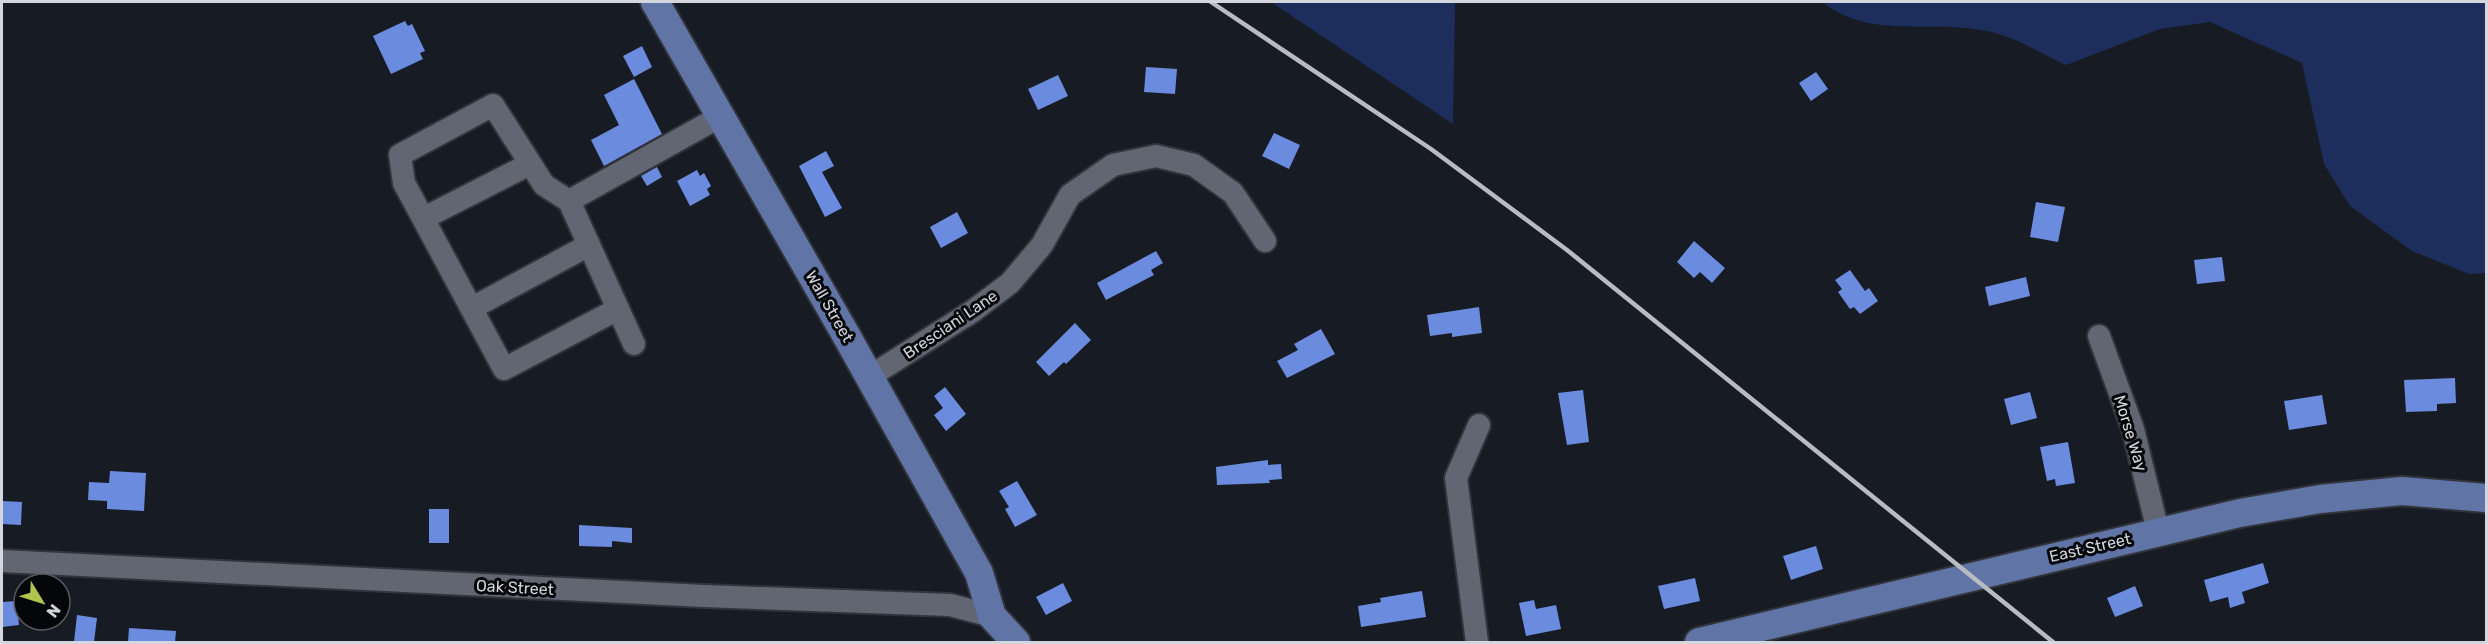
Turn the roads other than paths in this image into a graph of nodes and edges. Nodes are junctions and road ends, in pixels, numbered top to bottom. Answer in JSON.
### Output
{"nodes":[{"id":1,"x":655,"y":2,"type":"edge"},
{"id":2,"x":721,"y":116,"type":"junction"},
{"id":3,"x":530,"y":164,"type":"junction"},
{"id":4,"x":569,"y":201,"type":"junction"},
{"id":5,"x":424,"y":218,"type":"junction"},
{"id":6,"x":1265,"y":241,"type":"dead end"},
{"id":7,"x":589,"y":245,"type":"junction"},
{"id":8,"x":472,"y":308,"type":"junction"},
{"id":9,"x":618,"y":309,"type":"junction"},
{"id":10,"x":2099,"y":336,"type":"dead end"},
{"id":11,"x":634,"y":344,"type":"dead end"},
{"id":12,"x":870,"y":377,"type":"junction"},
{"id":13,"x":1479,"y":425,"type":"dead end"},
{"id":14,"x":2487,"y":498,"type":"edge"},
{"id":15,"x":2158,"y":531,"type":"junction"},
{"id":16,"x":2,"y":561,"type":"edge"},
{"id":17,"x":992,"y":616,"type":"junction"},
{"id":18,"x":1735,"y":638,"type":"edge"},
{"id":19,"x":1016,"y":642,"type":"edge"},
{"id":20,"x":1477,"y":642,"type":"edge"},
{"id":21,"x":1700,"y":642,"type":"edge"}],
"edges":[{"from":1,"to":2,"type":"main road","name":"Wall Street"},
{"from":2,"to":4,"type":"street"},
{"from":2,"to":12,"type":"main road","name":"Wall Street"},
{"from":3,"to":4,"type":"street"},
{"from":3,"to":5,"type":"street"},
{"from":3,"to":5,"type":"street"},
{"from":4,"to":7,"type":"street"},
{"from":5,"to":8,"type":"street"},
{"from":6,"to":12,"type":"street","name":"Bresciani Lane"},
{"from":7,"to":8,"type":"street"},
{"from":7,"to":9,"type":"street"},
{"from":8,"to":9,"type":"street"},
{"from":9,"to":11,"type":"street"},
{"from":10,"to":15,"type":"street","name":"Morse Way"},
{"from":12,"to":17,"type":"main road","name":"Wall Street"},
{"from":13,"to":20,"type":"street"},
{"from":14,"to":15,"type":"main road","name":"East Street"},
{"from":15,"to":18,"type":"main road","name":"East Street"},
{"from":16,"to":17,"type":"street","name":"Oak Street"},
{"from":17,"to":19,"type":"main road"},
{"from":18,"to":21,"type":"main road","name":"East Street"}]}
